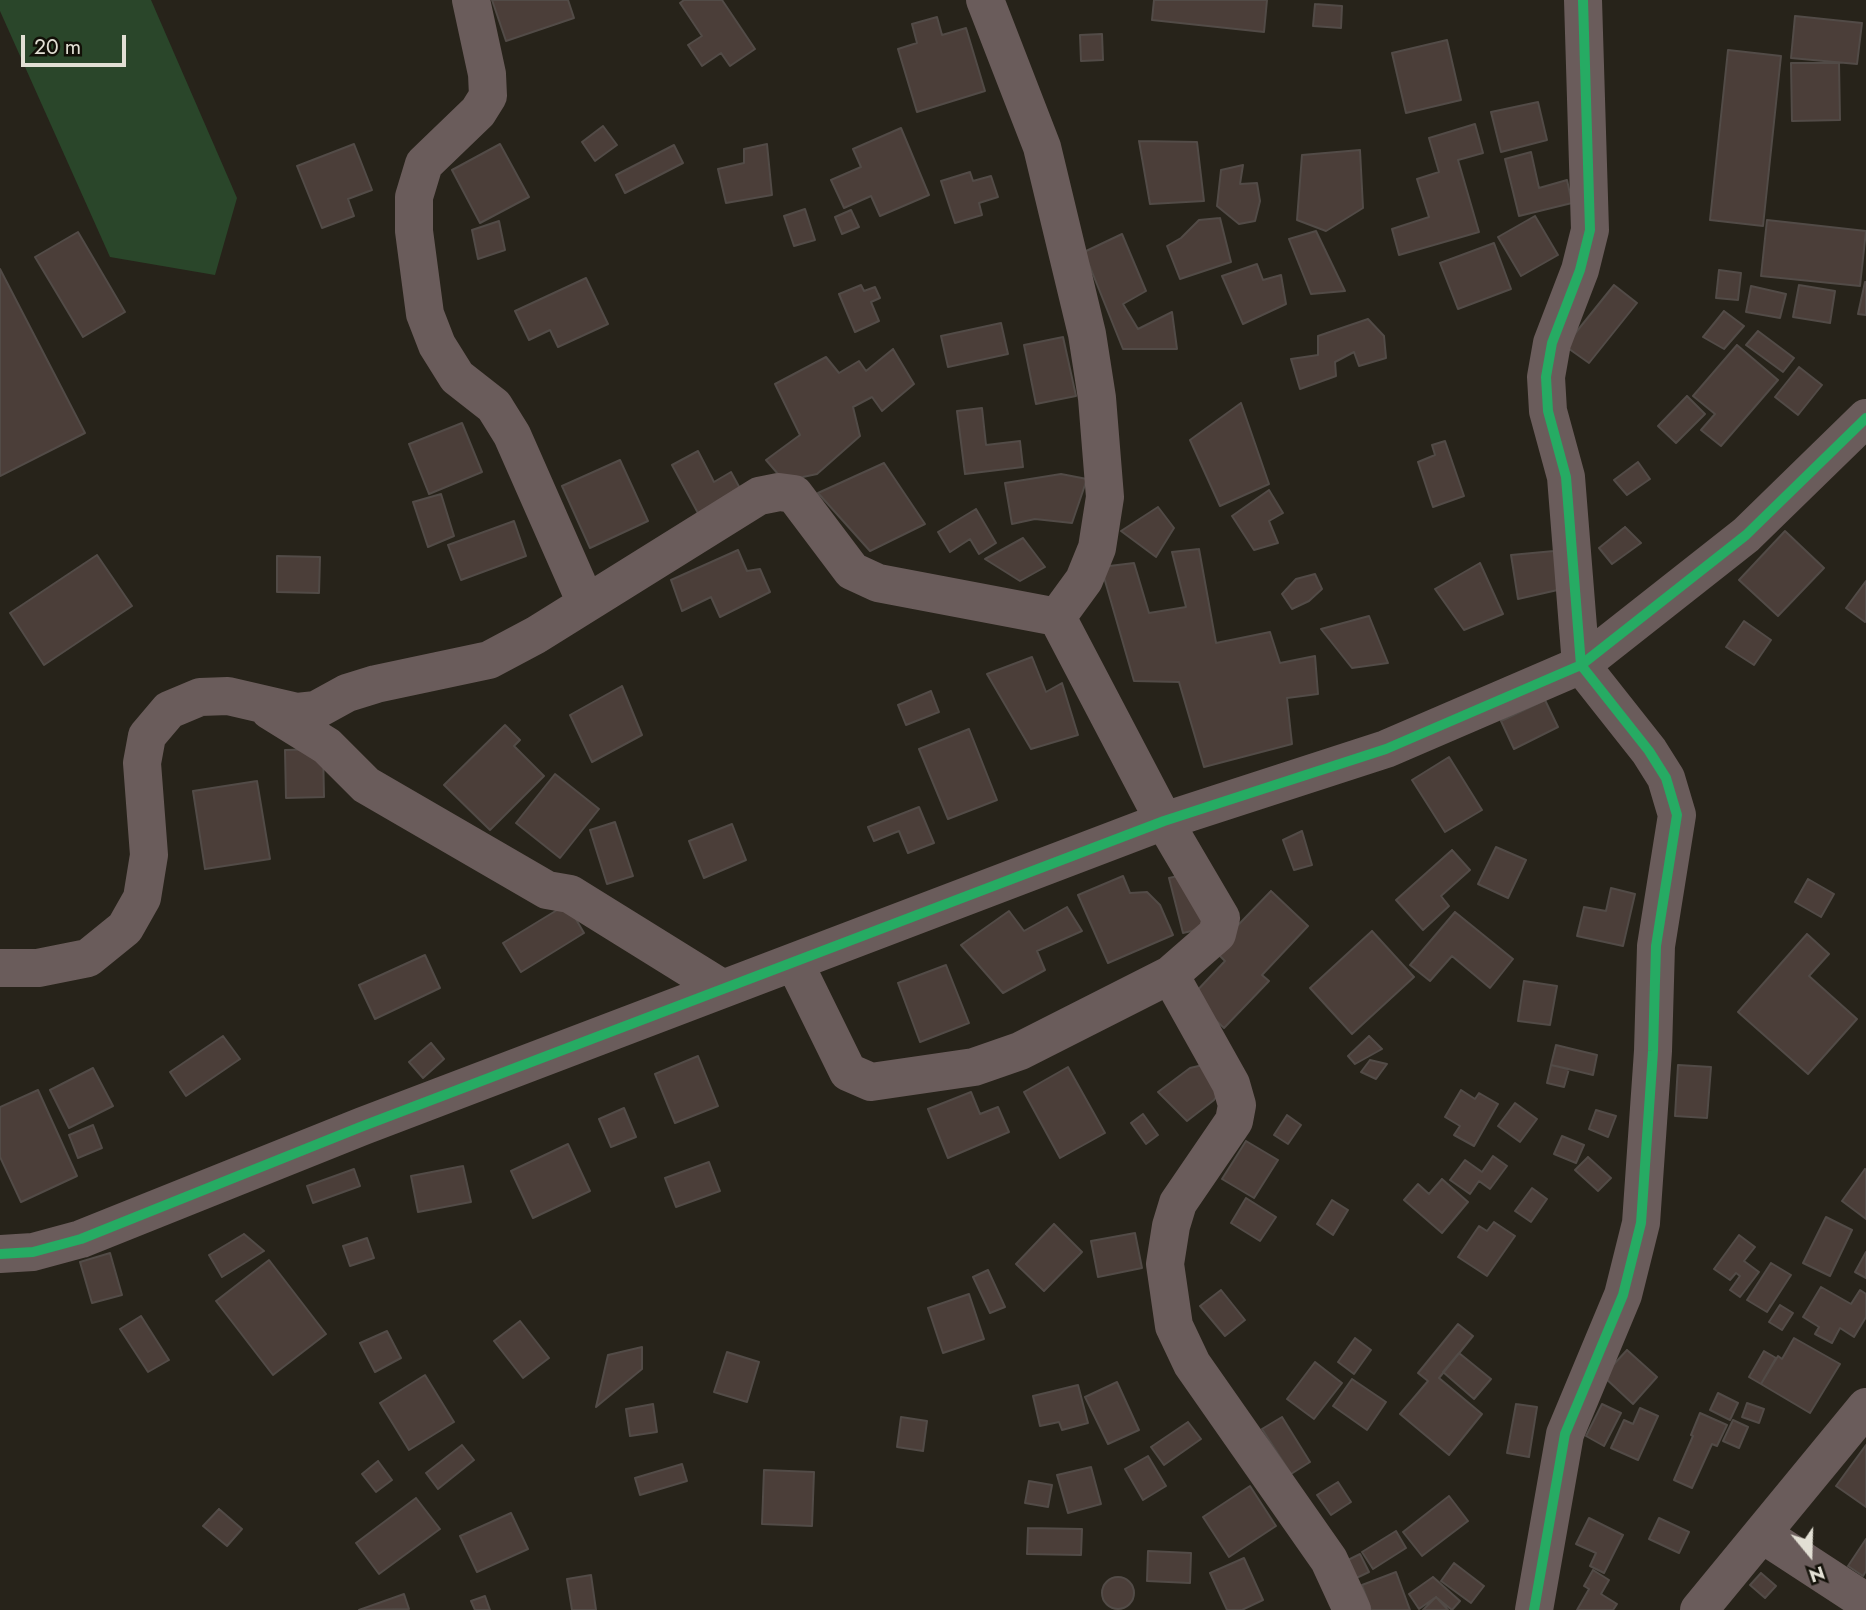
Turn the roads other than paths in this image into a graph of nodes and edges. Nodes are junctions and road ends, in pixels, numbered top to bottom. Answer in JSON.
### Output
{"nodes":[{"id":1,"x":471,"y":0,"type":"edge"},
{"id":2,"x":985,"y":0,"type":"edge"},
{"id":3,"x":1583,"y":0,"type":"edge"},
{"id":4,"x":1866,"y":418,"type":"edge"},
{"id":5,"x":586,"y":603,"type":"junction"},
{"id":6,"x":1057,"y":617,"type":"junction"},
{"id":7,"x":1581,"y":664,"type":"junction"},
{"id":8,"x":258,"y":703,"type":"junction"},
{"id":9,"x":1164,"y":821,"type":"junction"},
{"id":10,"x":794,"y":962,"type":"junction"},
{"id":11,"x":0,"y":968,"type":"edge"},
{"id":12,"x":1170,"y":975,"type":"junction"},
{"id":13,"x":723,"y":989,"type":"junction"},
{"id":14,"x":0,"y":1254,"type":"edge"},
{"id":15,"x":1866,"y":1407,"type":"edge"},
{"id":16,"x":1762,"y":1534,"type":"junction"},
{"id":17,"x":1866,"y":1602,"type":"edge"},
{"id":18,"x":1352,"y":1610,"type":"edge"},
{"id":19,"x":1534,"y":1610,"type":"edge"},
{"id":20,"x":1699,"y":1610,"type":"edge"}],
"edges":[{"from":1,"to":5,"type":"street"},
{"from":2,"to":6,"type":"street"},
{"from":3,"to":7,"type":"street"},
{"from":4,"to":7,"type":"street"},
{"from":5,"to":6,"type":"street"},
{"from":5,"to":8,"type":"street"},
{"from":6,"to":9,"type":"street"},
{"from":7,"to":9,"type":"street"},
{"from":7,"to":19,"type":"street"},
{"from":8,"to":11,"type":"street"},
{"from":8,"to":13,"type":"street"},
{"from":9,"to":10,"type":"street"},
{"from":9,"to":12,"type":"street"},
{"from":10,"to":12,"type":"street"},
{"from":10,"to":13,"type":"street"},
{"from":12,"to":18,"type":"street"},
{"from":13,"to":14,"type":"street"},
{"from":15,"to":16,"type":"street"},
{"from":16,"to":17,"type":"street"},
{"from":16,"to":20,"type":"street"}]}
